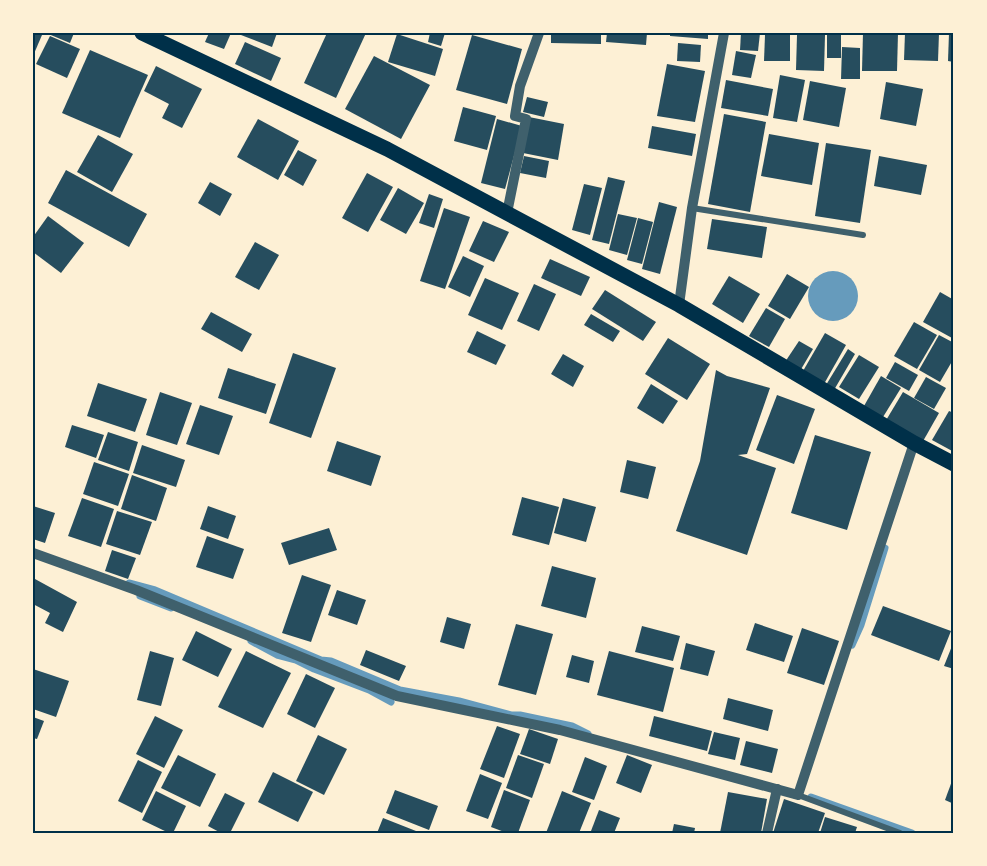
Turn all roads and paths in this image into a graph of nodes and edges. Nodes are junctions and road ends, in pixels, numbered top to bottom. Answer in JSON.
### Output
{"nodes":[{"id":1,"x":142,"y":33,"type":"edge"},
{"id":2,"x":539,"y":33,"type":"edge"},
{"id":3,"x":724,"y":33,"type":"edge"},
{"id":4,"x":692,"y":208,"type":"junction"},
{"id":5,"x":507,"y":213,"type":"junction"},
{"id":6,"x":862,"y":235,"type":"dead end"},
{"id":7,"x":679,"y":306,"type":"junction"},
{"id":8,"x":914,"y":443,"type":"junction"},
{"id":9,"x":954,"y":464,"type":"edge"},
{"id":10,"x":33,"y":553,"type":"edge"},
{"id":11,"x":777,"y":789,"type":"junction"},
{"id":12,"x":798,"y":795,"type":"junction"},
{"id":13,"x":767,"y":833,"type":"edge"},
{"id":14,"x":900,"y":833,"type":"edge"}],
"edges":[{"from":1,"to":5,"type":"main road"},
{"from":2,"to":5,"type":"street"},
{"from":3,"to":4,"type":"street"},
{"from":4,"to":6,"type":"street"},
{"from":4,"to":7,"type":"street"},
{"from":5,"to":7,"type":"main road"},
{"from":7,"to":8,"type":"main road"},
{"from":8,"to":9,"type":"main road"},
{"from":8,"to":12,"type":"street"},
{"from":10,"to":11,"type":"street"},
{"from":11,"to":12,"type":"street"},
{"from":11,"to":13,"type":"street"},
{"from":12,"to":14,"type":"street"}]}
